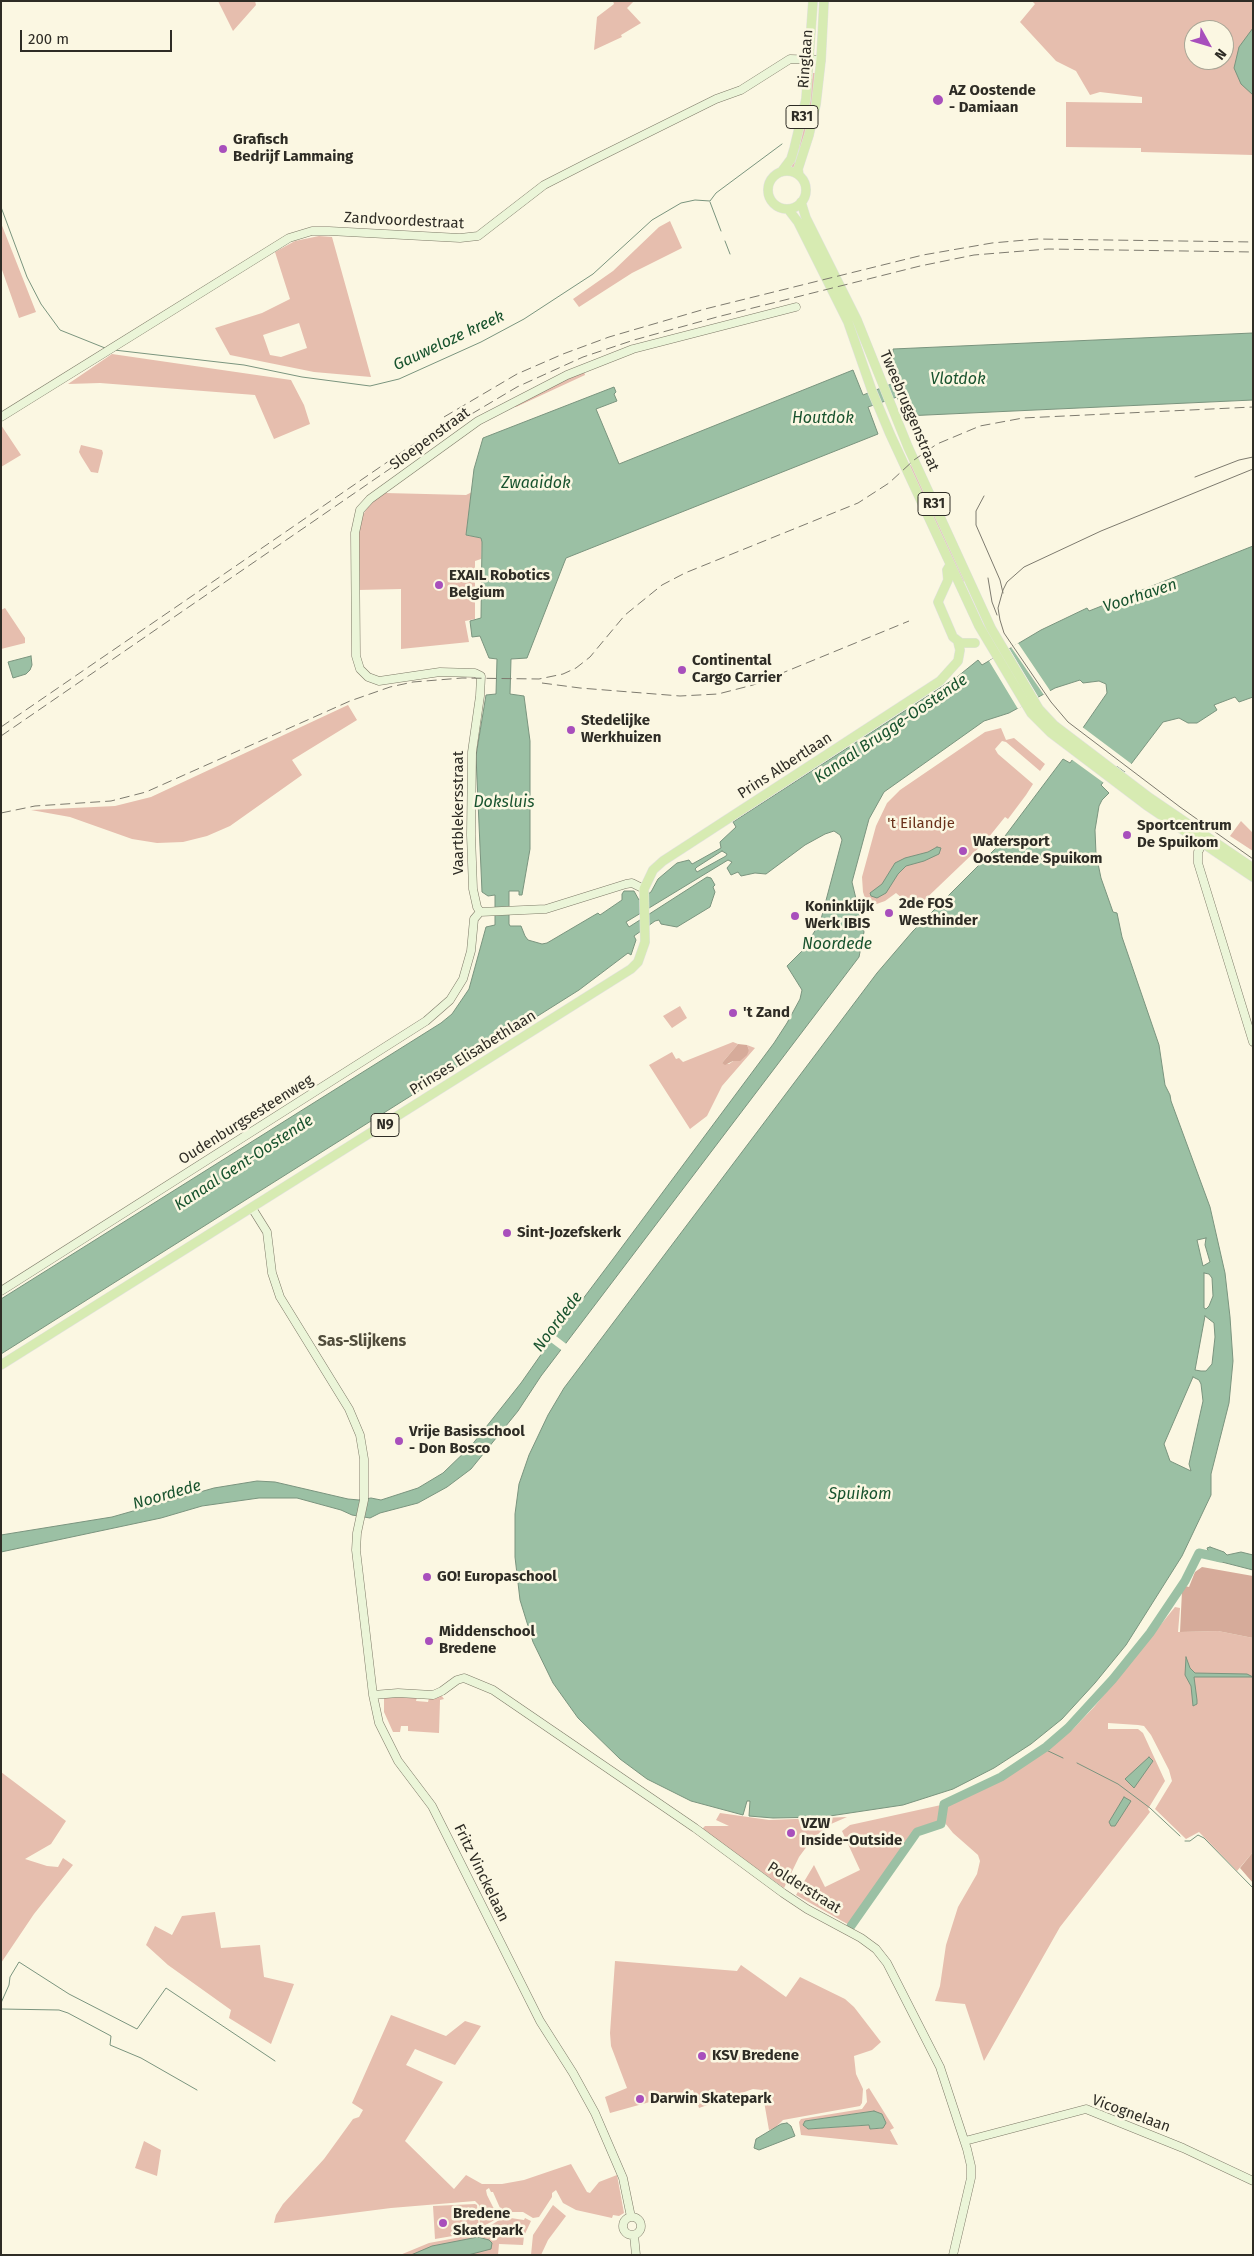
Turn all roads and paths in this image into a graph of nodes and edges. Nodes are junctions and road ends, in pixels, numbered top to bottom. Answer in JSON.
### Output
{"nodes":[{"id":1,"x":813,"y":1,"type":"edge"},
{"id":2,"x":824,"y":1,"type":"edge"},
{"id":3,"x":810,"y":59,"type":"junction"},
{"id":4,"x":821,"y":60,"type":"junction"},
{"id":5,"x":782,"y":171,"type":"junction"},
{"id":6,"x":799,"y":175,"type":"junction"},
{"id":7,"x":801,"y":202,"type":"junction"},
{"id":8,"x":788,"y":209,"type":"junction"},
{"id":9,"x":796,"y":307,"type":"dead end"},
{"id":10,"x":1,"y":417,"type":"edge"},
{"id":11,"x":950,"y":565,"type":"junction"},
{"id":12,"x":960,"y":585,"type":"junction"},
{"id":13,"x":942,"y":591,"type":"junction"},
{"id":14,"x":978,"y":600,"type":"junction"},
{"id":15,"x":991,"y":628,"type":"junction"},
{"id":16,"x":984,"y":635,"type":"junction"},
{"id":17,"x":958,"y":642,"type":"junction"},
{"id":18,"x":975,"y":643,"type":"junction"},
{"id":19,"x":1000,"y":654,"type":"junction"},
{"id":20,"x":950,"y":673,"type":"junction"},
{"id":21,"x":481,"y":679,"type":"joint"},
{"id":22,"x":1202,"y":844,"type":"junction"},
{"id":23,"x":1253,"y":868,"type":"edge"},
{"id":24,"x":1253,"y":877,"type":"edge"},
{"id":25,"x":644,"y":892,"type":"junction"},
{"id":26,"x":480,"y":912,"type":"junction"},
{"id":27,"x":1253,"y":1042,"type":"edge"},
{"id":28,"x":252,"y":1208,"type":"junction"},
{"id":29,"x":1,"y":1291,"type":"edge"},
{"id":30,"x":1,"y":1365,"type":"edge"},
{"id":31,"x":373,"y":1695,"type":"junction"},
{"id":32,"x":965,"y":2141,"type":"junction"},
{"id":33,"x":1253,"y":2181,"type":"edge"},
{"id":34,"x":631,"y":2217,"type":"junction"},
{"id":35,"x":634,"y":2235,"type":"junction"},
{"id":36,"x":636,"y":2255,"type":"edge"},
{"id":37,"x":953,"y":2255,"type":"edge"}],
"edges":[{"from":1,"to":3,"type":"main road","name":"Ringlaan","number":"R31"},
{"from":2,"to":4,"type":"main road","name":"Ringlaan","number":"R31"},
{"from":3,"to":4,"type":"street","name":"Zandvoordestraat"},
{"from":3,"to":5,"type":"main road","name":"Ringlaan","number":"R31"},
{"from":3,"to":10,"type":"street","name":"Zandvoordestraat"},
{"from":4,"to":6,"type":"main road","name":"Ringlaan","number":"R31"},
{"from":5,"to":6,"type":"main road"},
{"from":5,"to":8,"type":"main road","number":"R31"},
{"from":6,"to":7,"type":"main road","number":"R31"},
{"from":7,"to":8,"type":"main road"},
{"from":7,"to":14,"type":"main road","name":"Tweebruggenstraat","number":"R31"},
{"from":8,"to":11,"type":"main road","name":"Tweebruggenstraat","number":"R31"},
{"from":9,"to":21,"type":"street","name":"Sloepenstraat"},
{"from":11,"to":12,"type":"main road","name":"Tweebruggenstraat","number":"R31"},
{"from":11,"to":13,"type":"main road"},
{"from":12,"to":13,"type":"main road"},
{"from":12,"to":14,"type":"main road"},
{"from":12,"to":16,"type":"main road","name":"Tweebruggenstraat","number":"R31"},
{"from":13,"to":17,"type":"main road"},
{"from":14,"to":15,"type":"main road","name":"Tweebruggenstraat","number":"R31"},
{"from":15,"to":16,"type":"main road","name":"Prins Albertlaan"},
{"from":15,"to":19,"type":"main road","name":"Tweebruggenstraat"},
{"from":16,"to":18,"type":"main road","name":"Prins Albertlaan"},
{"from":16,"to":19,"type":"main road","name":"Tweebruggenstraat"},
{"from":17,"to":18,"type":"main road"},
{"from":17,"to":20,"type":"main road"},
{"from":18,"to":20,"type":"main road","name":"Prins Albertlaan"},
{"from":19,"to":22,"type":"main road","name":"Tweebruggenstraat"},
{"from":20,"to":25,"type":"main road","name":"Prins Albertlaan"},
{"from":21,"to":26,"type":"street","name":"Vaartblekersstraat"},
{"from":22,"to":23,"type":"main road"},
{"from":22,"to":24,"type":"main road"},
{"from":22,"to":27,"type":"street"},
{"from":25,"to":26,"type":"street"},
{"from":25,"to":28,"type":"main road","name":"Prinses Elisabethlaan","number":"N9"},
{"from":26,"to":29,"type":"street","name":"Oudenburgsesteenweg"},
{"from":28,"to":30,"type":"main road","name":"Prinses Elisabethlaan","number":"N9"},
{"from":28,"to":31,"type":"street","name":"Fritz Vinckelaan"},
{"from":31,"to":32,"type":"street","name":"Polderstraat"},
{"from":31,"to":34,"type":"street","name":"Fritz Vinckelaan"},
{"from":32,"to":33,"type":"street","name":"Vicognelaan"},
{"from":32,"to":37,"type":"street","name":"Polderstraat"},
{"from":34,"to":35,"type":"street"},
{"from":34,"to":35,"type":"street"},
{"from":35,"to":36,"type":"street"}]}
